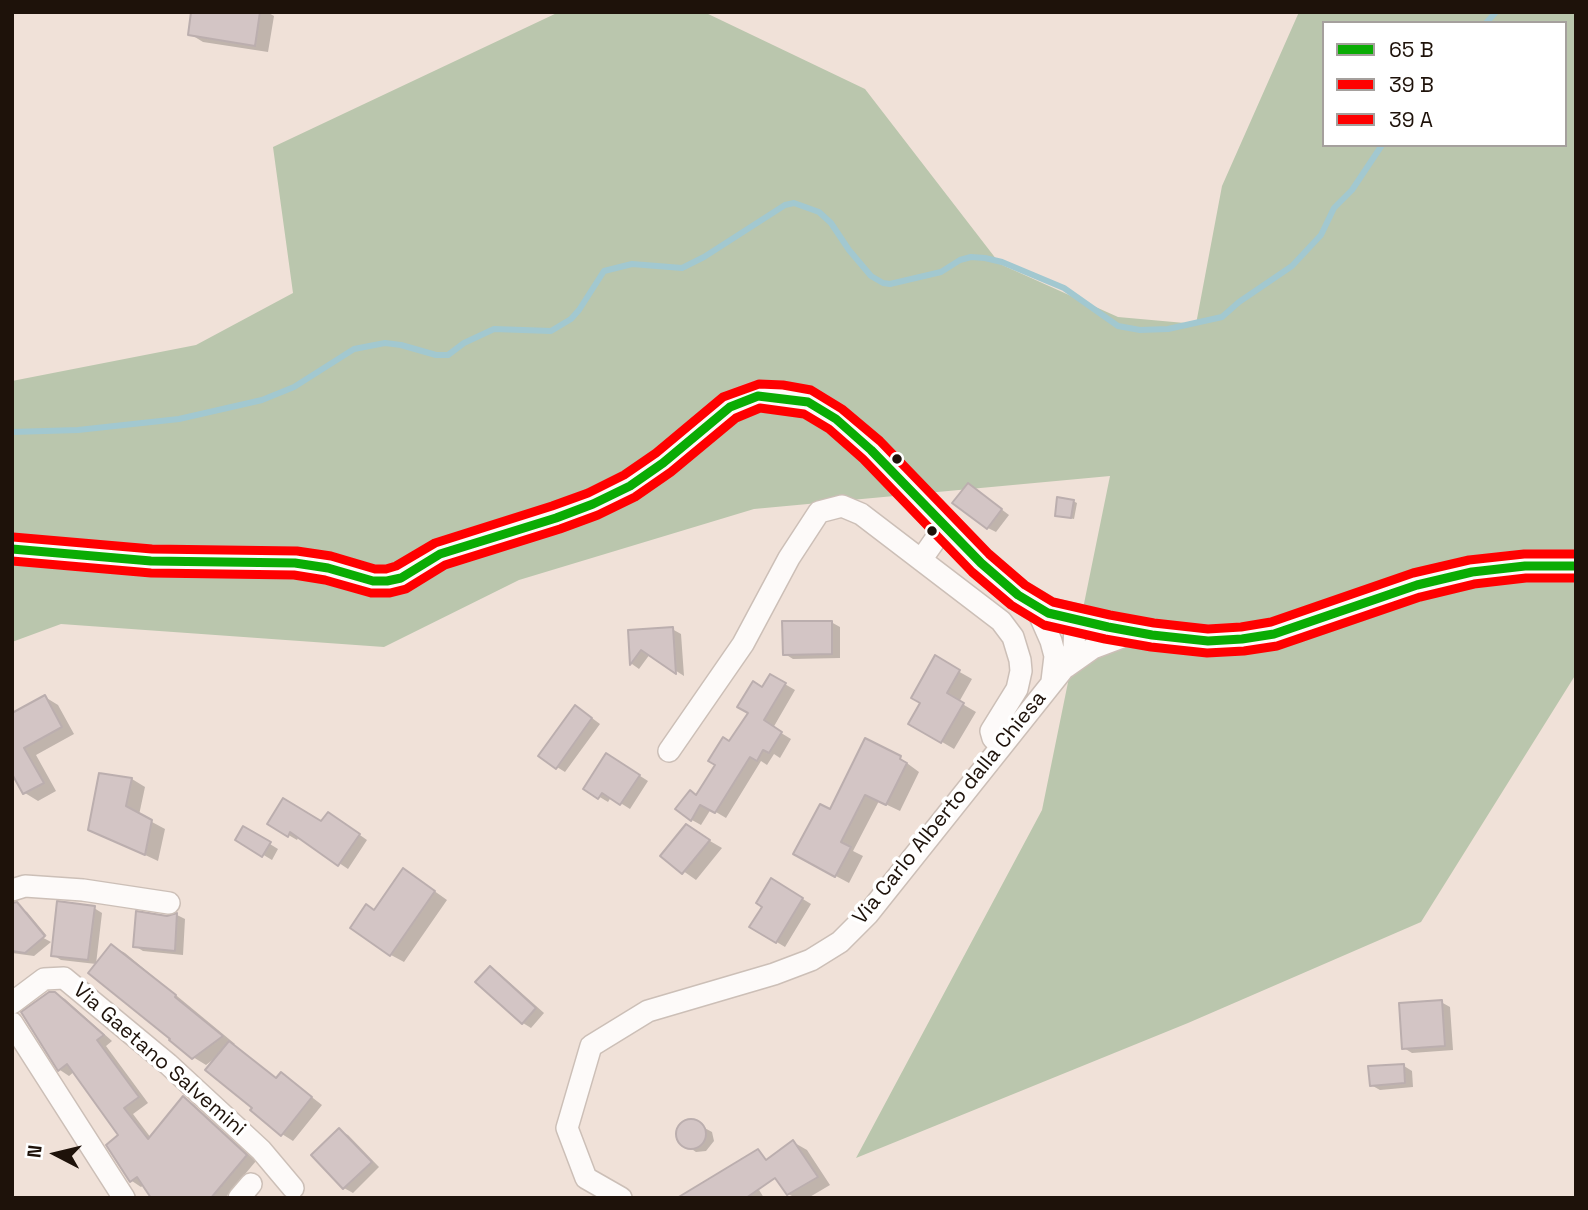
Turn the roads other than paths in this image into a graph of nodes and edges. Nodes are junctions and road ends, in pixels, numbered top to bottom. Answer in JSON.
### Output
{"nodes":[{"id":1,"x":944,"y":527,"type":"junction"},
{"id":2,"x":12,"y":549,"type":"edge"},
{"id":3,"x":921,"y":560,"type":"junction"},
{"id":4,"x":1576,"y":566,"type":"edge"},
{"id":5,"x":1035,"y":607,"type":"junction"},
{"id":6,"x":1075,"y":620,"type":"junction"},
{"id":7,"x":1135,"y":633,"type":"junction"},
{"id":8,"x":1057,"y":669,"type":"junction"},
{"id":9,"x":1001,"y":746,"type":"junction"},
{"id":10,"x":669,"y":751,"type":"dead end"},
{"id":11,"x":12,"y":890,"type":"edge"},
{"id":12,"x":169,"y":903,"type":"dead end"},
{"id":13,"x":12,"y":1003,"type":"edge"},
{"id":14,"x":12,"y":1023,"type":"edge"},
{"id":15,"x":293,"y":1188,"type":"dead end"},
{"id":16,"x":124,"y":1198,"type":"edge"},
{"id":17,"x":621,"y":1198,"type":"edge"}],
"edges":[{"from":1,"to":2,"type":"main road"},
{"from":1,"to":3,"type":"street"},
{"from":1,"to":5,"type":"main road"},
{"from":3,"to":9,"type":"street"},
{"from":3,"to":10,"type":"street"},
{"from":4,"to":7,"type":"main road"},
{"from":5,"to":6,"type":"main road"},
{"from":5,"to":8,"type":"street"},
{"from":6,"to":7,"type":"main road"},
{"from":6,"to":8,"type":"street","name":"Via Carlo Alberto dalla Chiesa"},
{"from":7,"to":8,"type":"street","name":"Via Carlo Alberto dalla Chiesa"},
{"from":8,"to":9,"type":"street","name":"Via Carlo Alberto dalla Chiesa"},
{"from":9,"to":17,"type":"street","name":"Via Carlo Alberto dalla Chiesa"},
{"from":11,"to":12,"type":"street"},
{"from":13,"to":15,"type":"street","name":"Via Gaetano Salvemini"},
{"from":14,"to":16,"type":"street"}]}
